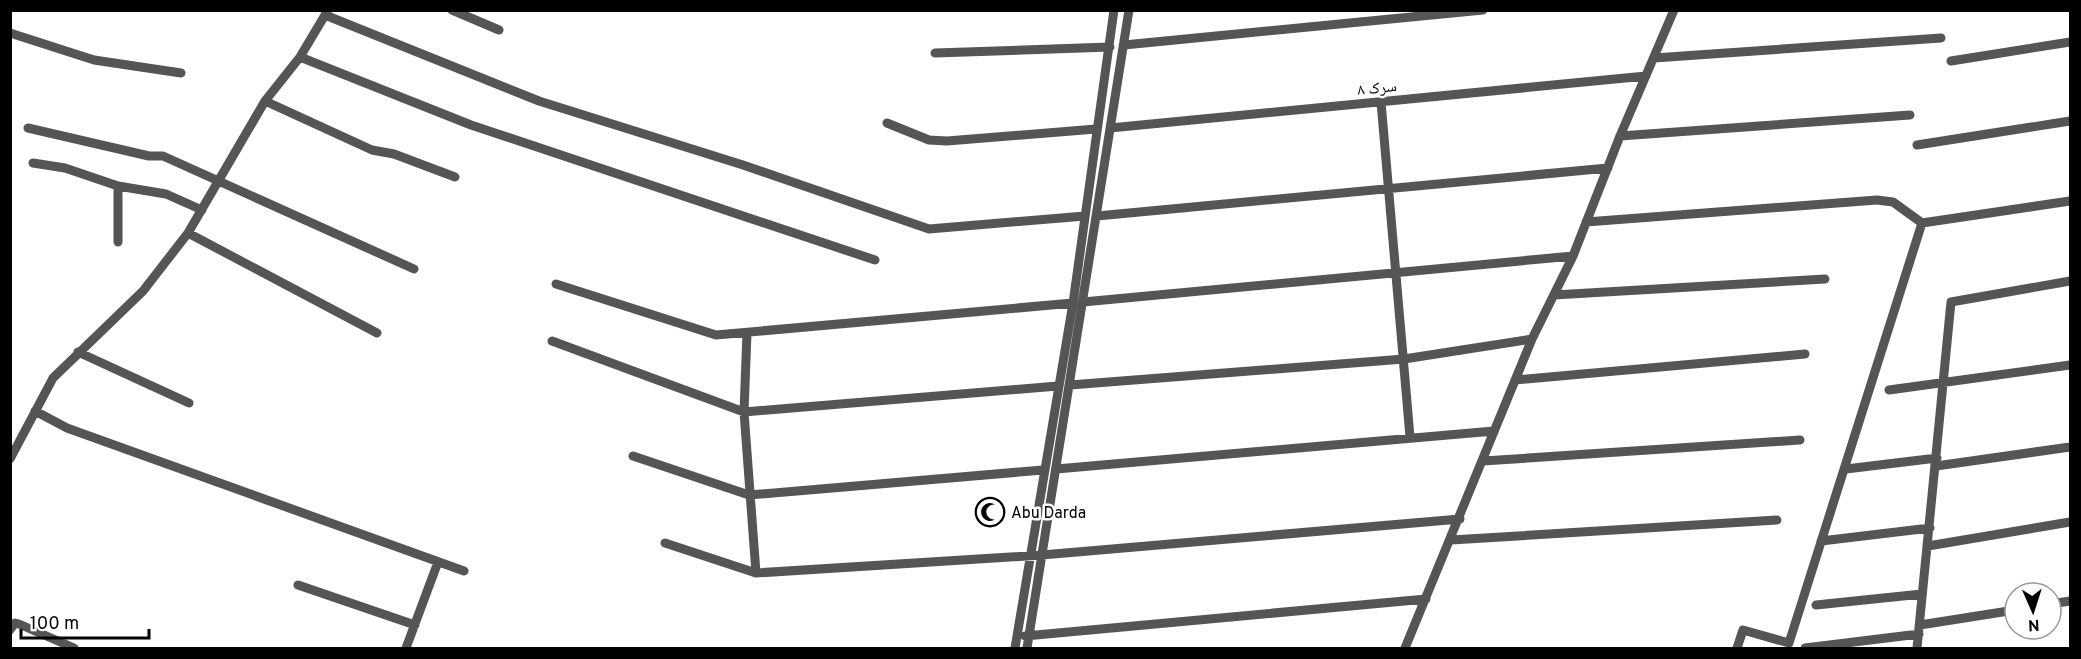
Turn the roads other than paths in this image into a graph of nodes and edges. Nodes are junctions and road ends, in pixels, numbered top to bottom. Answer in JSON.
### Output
{"nodes":[{"id":1,"x":452,"y":10,"type":"edge"},
{"id":2,"x":1114,"y":10,"type":"edge"},
{"id":3,"x":1129,"y":10,"type":"edge"},
{"id":4,"x":1483,"y":10,"type":"edge"},
{"id":5,"x":1674,"y":10,"type":"edge"},
{"id":6,"x":326,"y":13,"type":"edge"},
{"id":7,"x":499,"y":30,"type":"dead end"},
{"id":8,"x":10,"y":33,"type":"edge"},
{"id":9,"x":1941,"y":38,"type":"dead end"},
{"id":10,"x":2070,"y":42,"type":"edge"},
{"id":11,"x":1124,"y":45,"type":"junction"},
{"id":12,"x":1110,"y":47,"type":"junction"},
{"id":13,"x":935,"y":53,"type":"dead end"},
{"id":14,"x":300,"y":57,"type":"junction"},
{"id":15,"x":1654,"y":58,"type":"junction"},
{"id":16,"x":1951,"y":61,"type":"dead end"},
{"id":17,"x":181,"y":73,"type":"dead end"},
{"id":18,"x":1646,"y":76,"type":"junction"},
{"id":19,"x":265,"y":101,"type":"junction"},
{"id":20,"x":1382,"y":102,"type":"junction"},
{"id":21,"x":1910,"y":115,"type":"dead end"},
{"id":22,"x":2070,"y":121,"type":"edge"},
{"id":23,"x":887,"y":123,"type":"dead end"},
{"id":24,"x":28,"y":128,"type":"dead end"},
{"id":25,"x":1110,"y":128,"type":"junction"},
{"id":26,"x":1096,"y":129,"type":"junction"},
{"id":27,"x":1620,"y":136,"type":"junction"},
{"id":28,"x":1917,"y":145,"type":"dead end"},
{"id":29,"x":33,"y":163,"type":"dead end"},
{"id":30,"x":1608,"y":168,"type":"junction"},
{"id":31,"x":455,"y":177,"type":"dead end"},
{"id":32,"x":217,"y":182,"type":"junction"},
{"id":33,"x":118,"y":186,"type":"junction"},
{"id":34,"x":1389,"y":190,"type":"junction"},
{"id":35,"x":2070,"y":201,"type":"edge"},
{"id":36,"x":202,"y":210,"type":"junction"},
{"id":37,"x":1085,"y":216,"type":"junction"},
{"id":38,"x":1097,"y":216,"type":"junction"},
{"id":39,"x":1586,"y":222,"type":"junction"},
{"id":40,"x":1922,"y":223,"type":"junction"},
{"id":41,"x":188,"y":233,"type":"junction"},
{"id":42,"x":118,"y":242,"type":"dead end"},
{"id":43,"x":1573,"y":256,"type":"junction"},
{"id":44,"x":875,"y":260,"type":"dead end"},
{"id":45,"x":414,"y":269,"type":"dead end"},
{"id":46,"x":1396,"y":274,"type":"junction"},
{"id":47,"x":1825,"y":279,"type":"dead end"},
{"id":48,"x":2070,"y":281,"type":"edge"},
{"id":49,"x":556,"y":284,"type":"dead end"},
{"id":50,"x":1554,"y":296,"type":"junction"},
{"id":51,"x":1083,"y":302,"type":"junction"},
{"id":52,"x":1072,"y":303,"type":"junction"},
{"id":53,"x":377,"y":333,"type":"dead end"},
{"id":54,"x":747,"y":333,"type":"junction"},
{"id":55,"x":1532,"y":339,"type":"junction"},
{"id":56,"x":552,"y":341,"type":"dead end"},
{"id":57,"x":78,"y":352,"type":"junction"},
{"id":58,"x":1805,"y":354,"type":"dead end"},
{"id":59,"x":1404,"y":359,"type":"junction"},
{"id":60,"x":2070,"y":365,"type":"edge"},
{"id":61,"x":1515,"y":380,"type":"junction"},
{"id":62,"x":1942,"y":384,"type":"junction"},
{"id":63,"x":1070,"y":385,"type":"junction"},
{"id":64,"x":1059,"y":386,"type":"junction"},
{"id":65,"x":1889,"y":390,"type":"dead end"},
{"id":66,"x":189,"y":403,"type":"dead end"},
{"id":67,"x":35,"y":411,"type":"junction"},
{"id":68,"x":744,"y":412,"type":"junction"},
{"id":69,"x":1494,"y":431,"type":"junction"},
{"id":70,"x":1410,"y":437,"type":"junction"},
{"id":71,"x":1800,"y":440,"type":"dead end"},
{"id":72,"x":2070,"y":447,"type":"edge"},
{"id":73,"x":633,"y":456,"type":"dead end"},
{"id":74,"x":10,"y":459,"type":"edge"},
{"id":75,"x":1483,"y":461,"type":"junction"},
{"id":76,"x":1936,"y":462,"type":"junction"},
{"id":77,"x":1056,"y":469,"type":"junction"},
{"id":78,"x":1846,"y":469,"type":"junction"},
{"id":79,"x":1043,"y":470,"type":"junction"},
{"id":80,"x":750,"y":495,"type":"junction"},
{"id":81,"x":1460,"y":519,"type":"junction"},
{"id":82,"x":1776,"y":520,"type":"dead end"},
{"id":83,"x":2070,"y":522,"type":"edge"},
{"id":84,"x":1930,"y":528,"type":"junction"},
{"id":85,"x":1451,"y":540,"type":"junction"},
{"id":86,"x":1821,"y":541,"type":"junction"},
{"id":87,"x":665,"y":543,"type":"dead end"},
{"id":88,"x":1928,"y":546,"type":"junction"},
{"id":89,"x":1030,"y":555,"type":"junction"},
{"id":90,"x":1042,"y":555,"type":"junction"},
{"id":91,"x":438,"y":562,"type":"junction"},
{"id":92,"x":464,"y":571,"type":"dead end"},
{"id":93,"x":756,"y":573,"type":"junction"},
{"id":94,"x":298,"y":585,"type":"dead end"},
{"id":95,"x":1922,"y":594,"type":"junction"},
{"id":96,"x":1426,"y":599,"type":"junction"},
{"id":97,"x":1816,"y":605,"type":"dead end"},
{"id":98,"x":2003,"y":612,"type":"edge"},
{"id":99,"x":415,"y":625,"type":"junction"},
{"id":100,"x":1919,"y":629,"type":"junction"},
{"id":101,"x":10,"y":630,"type":"edge"},
{"id":102,"x":1029,"y":636,"type":"junction"},
{"id":103,"x":1017,"y":637,"type":"junction"},
{"id":104,"x":74,"y":648,"type":"edge"},
{"id":105,"x":406,"y":648,"type":"edge"},
{"id":106,"x":1015,"y":648,"type":"edge"},
{"id":107,"x":1027,"y":648,"type":"edge"},
{"id":108,"x":1405,"y":648,"type":"edge"},
{"id":109,"x":1737,"y":648,"type":"edge"},
{"id":110,"x":1805,"y":648,"type":"edge"},
{"id":111,"x":1917,"y":648,"type":"edge"}],
"edges":[{"from":1,"to":7,"type":"street"},
{"from":2,"to":12,"type":"street"},
{"from":3,"to":11,"type":"street"},
{"from":4,"to":11,"type":"street"},
{"from":5,"to":15,"type":"street"},
{"from":6,"to":14,"type":"street"},
{"from":6,"to":37,"type":"street"},
{"from":8,"to":17,"type":"street"},
{"from":9,"to":15,"type":"street"},
{"from":10,"to":16,"type":"street"},
{"from":11,"to":25,"type":"street"},
{"from":12,"to":13,"type":"street"},
{"from":12,"to":26,"type":"street"},
{"from":14,"to":19,"type":"street"},
{"from":14,"to":44,"type":"street"},
{"from":15,"to":18,"type":"street"},
{"from":18,"to":20,"type":"street","name":"سرک ۸"},
{"from":18,"to":27,"type":"street"},
{"from":19,"to":31,"type":"street"},
{"from":19,"to":32,"type":"street"},
{"from":20,"to":25,"type":"street","name":"سرک ۸"},
{"from":20,"to":34,"type":"street"},
{"from":21,"to":27,"type":"street"},
{"from":22,"to":28,"type":"street"},
{"from":23,"to":26,"type":"street"},
{"from":24,"to":32,"type":"street"},
{"from":25,"to":38,"type":"street"},
{"from":26,"to":37,"type":"street"},
{"from":27,"to":30,"type":"street"},
{"from":29,"to":33,"type":"street"},
{"from":30,"to":34,"type":"street"},
{"from":30,"to":39,"type":"street"},
{"from":32,"to":36,"type":"street"},
{"from":32,"to":45,"type":"street"},
{"from":33,"to":36,"type":"street"},
{"from":33,"to":42,"type":"street"},
{"from":34,"to":38,"type":"street"},
{"from":34,"to":46,"type":"street"},
{"from":35,"to":40,"type":"street"},
{"from":36,"to":41,"type":"street"},
{"from":37,"to":52,"type":"street"},
{"from":38,"to":51,"type":"street"},
{"from":39,"to":40,"type":"street"},
{"from":39,"to":43,"type":"street"},
{"from":40,"to":78,"type":"street"},
{"from":41,"to":53,"type":"street"},
{"from":41,"to":57,"type":"street"},
{"from":43,"to":46,"type":"street"},
{"from":43,"to":50,"type":"street"},
{"from":46,"to":51,"type":"street"},
{"from":46,"to":59,"type":"street"},
{"from":47,"to":50,"type":"street"},
{"from":48,"to":62,"type":"street"},
{"from":49,"to":54,"type":"street"},
{"from":50,"to":55,"type":"street"},
{"from":51,"to":63,"type":"street"},
{"from":52,"to":54,"type":"street"},
{"from":52,"to":64,"type":"street"},
{"from":54,"to":68,"type":"street"},
{"from":55,"to":59,"type":"street"},
{"from":55,"to":61,"type":"street"},
{"from":56,"to":68,"type":"street"},
{"from":57,"to":66,"type":"street"},
{"from":57,"to":67,"type":"street"},
{"from":58,"to":61,"type":"street"},
{"from":59,"to":63,"type":"street"},
{"from":59,"to":70,"type":"street"},
{"from":60,"to":62,"type":"street"},
{"from":61,"to":69,"type":"street"},
{"from":62,"to":65,"type":"street"},
{"from":62,"to":76,"type":"street"},
{"from":63,"to":77,"type":"street"},
{"from":64,"to":68,"type":"street"},
{"from":64,"to":79,"type":"street"},
{"from":67,"to":74,"type":"street"},
{"from":67,"to":91,"type":"street"},
{"from":68,"to":80,"type":"street"},
{"from":69,"to":70,"type":"street"},
{"from":69,"to":75,"type":"street"},
{"from":70,"to":77,"type":"street"},
{"from":71,"to":75,"type":"street"},
{"from":72,"to":76,"type":"street"},
{"from":73,"to":80,"type":"street"},
{"from":75,"to":81,"type":"street"},
{"from":76,"to":78,"type":"street"},
{"from":76,"to":84,"type":"street"},
{"from":77,"to":90,"type":"street"},
{"from":78,"to":86,"type":"street"},
{"from":79,"to":80,"type":"street"},
{"from":79,"to":89,"type":"street"},
{"from":80,"to":93,"type":"street"},
{"from":81,"to":85,"type":"street"},
{"from":81,"to":90,"type":"street"},
{"from":82,"to":85,"type":"street"},
{"from":83,"to":88,"type":"street"},
{"from":84,"to":86,"type":"street"},
{"from":84,"to":88,"type":"street"},
{"from":85,"to":96,"type":"street"},
{"from":86,"to":109,"type":"street"},
{"from":87,"to":93,"type":"street"},
{"from":88,"to":95,"type":"street"},
{"from":89,"to":90,"type":"street"},
{"from":89,"to":93,"type":"street"},
{"from":89,"to":103,"type":"street"},
{"from":90,"to":102,"type":"street"},
{"from":91,"to":92,"type":"street"},
{"from":91,"to":99,"type":"street"},
{"from":94,"to":99,"type":"street"},
{"from":95,"to":97,"type":"street"},
{"from":95,"to":100,"type":"street"},
{"from":96,"to":102,"type":"street"},
{"from":96,"to":108,"type":"street"},
{"from":98,"to":100,"type":"street"},
{"from":99,"to":105,"type":"street"},
{"from":100,"to":110,"type":"street"},
{"from":100,"to":111,"type":"street"},
{"from":101,"to":104,"type":"street"},
{"from":102,"to":103,"type":"street"},
{"from":102,"to":107,"type":"street"},
{"from":103,"to":106,"type":"street"}]}
